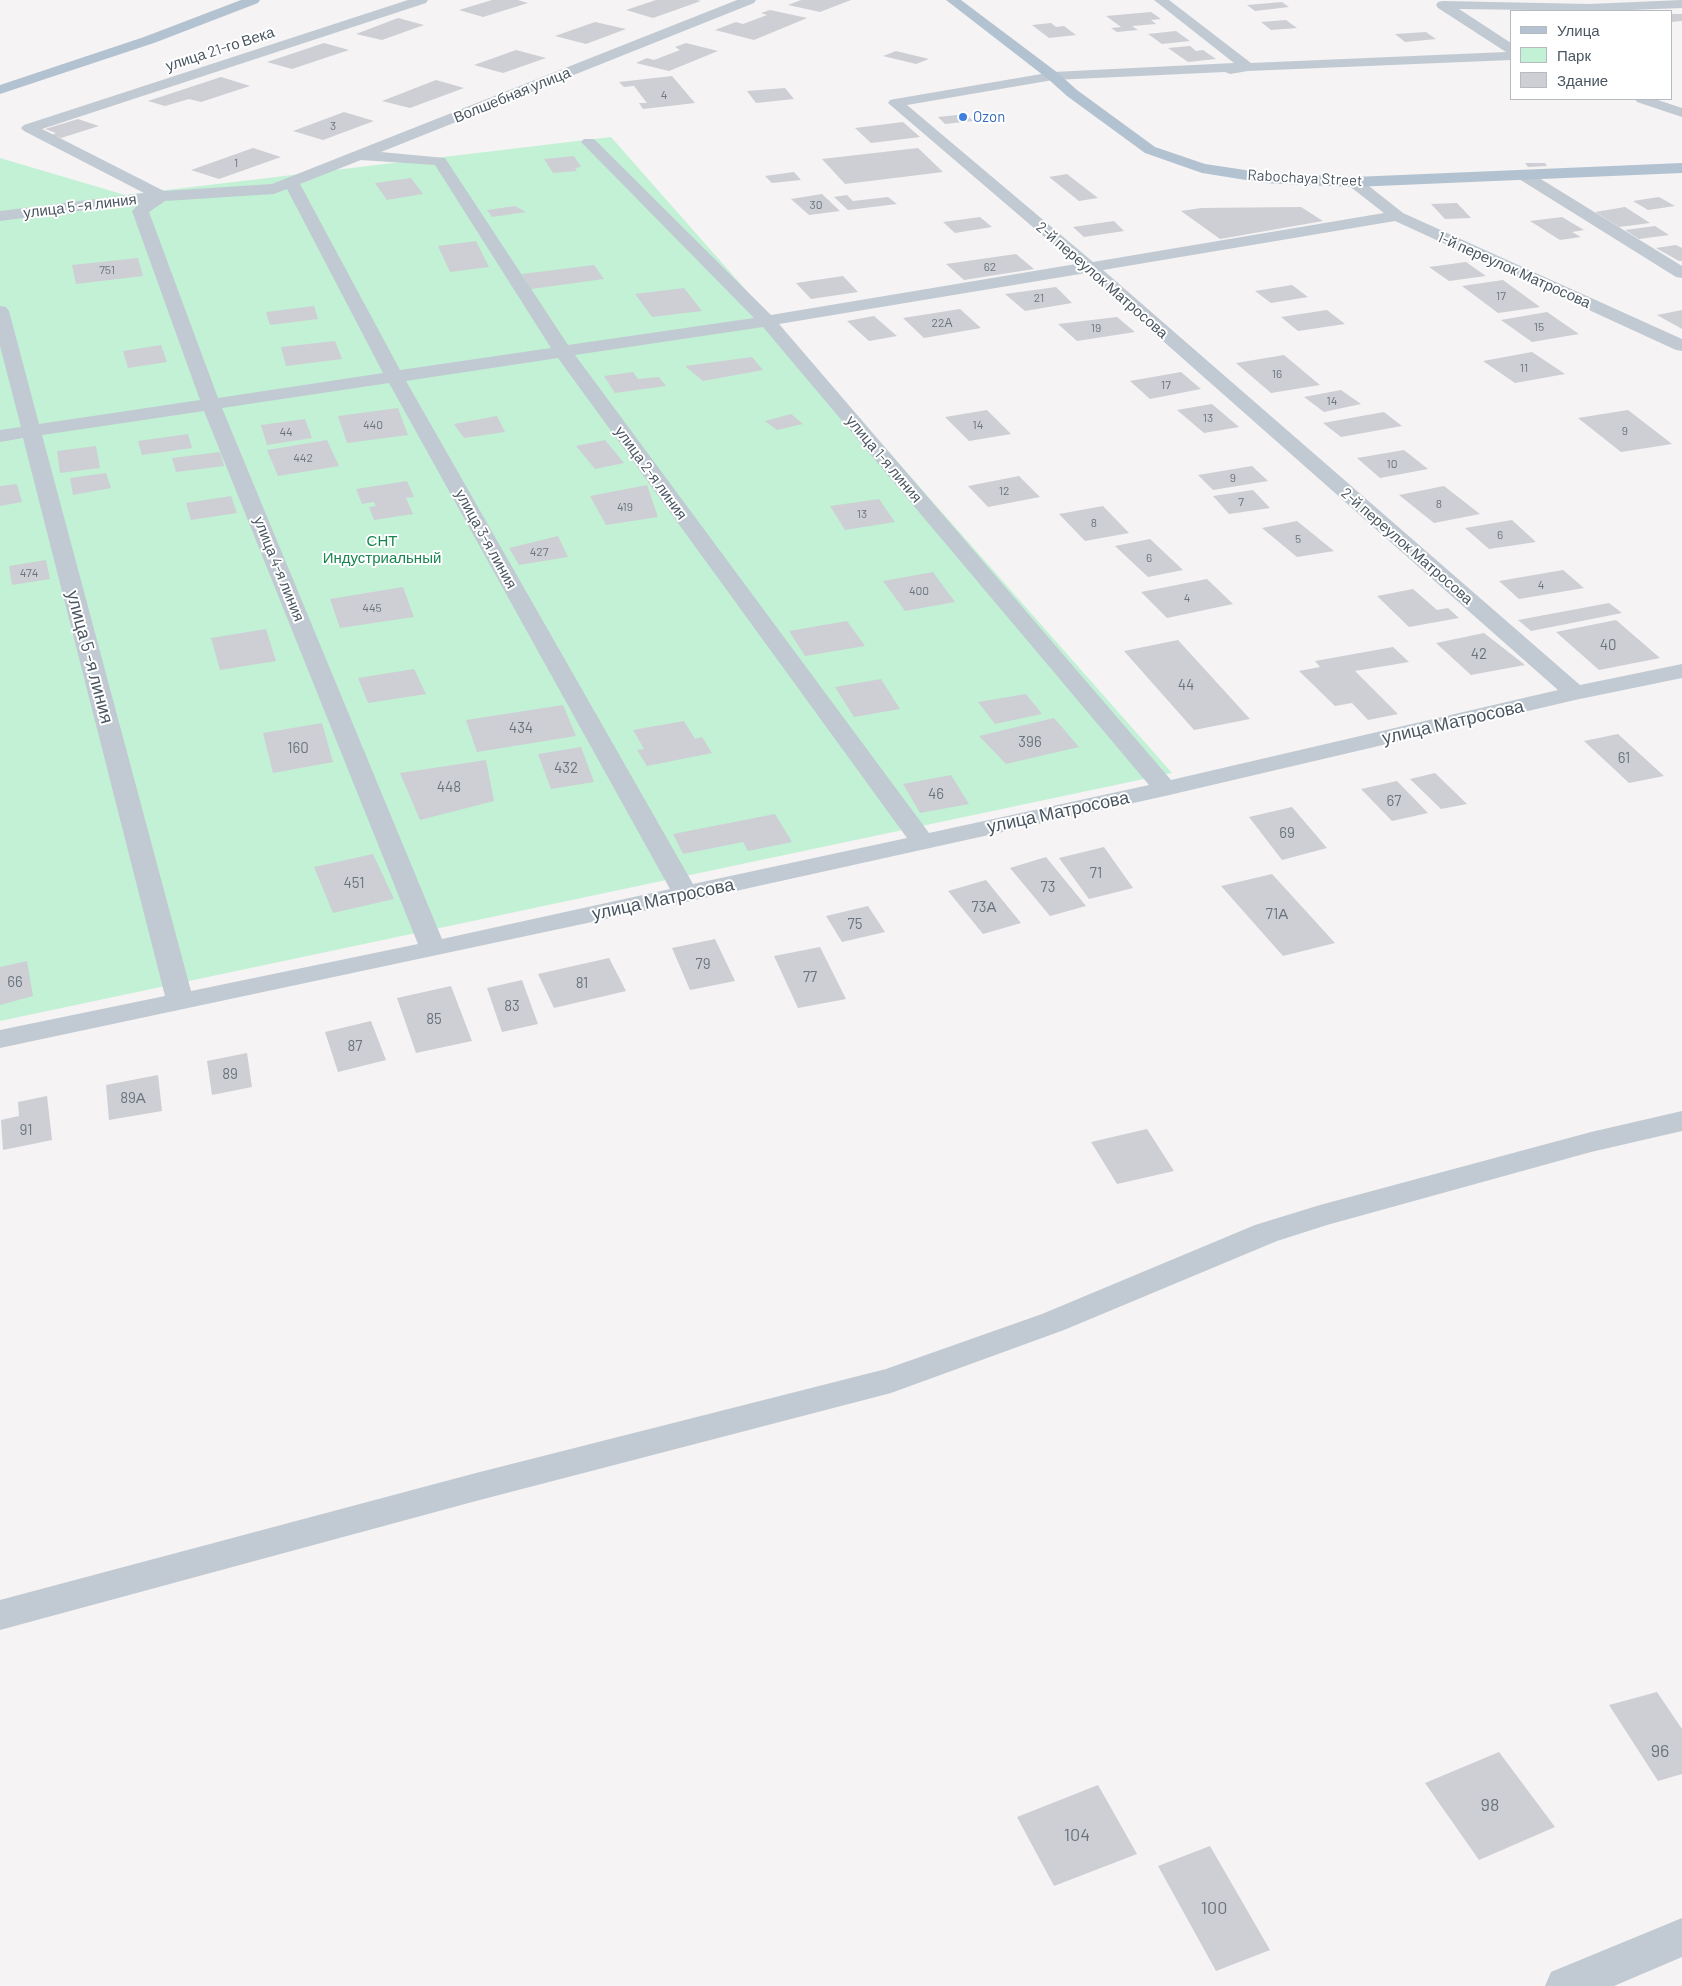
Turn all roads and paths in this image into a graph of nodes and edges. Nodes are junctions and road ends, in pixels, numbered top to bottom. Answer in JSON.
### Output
{"nodes":[{"id":1,"x":253,"y":0,"type":"edge"},
{"id":2,"x":421,"y":0,"type":"edge"},
{"id":3,"x":749,"y":0,"type":"edge"},
{"id":4,"x":953,"y":0,"type":"edge"},
{"id":5,"x":1161,"y":0,"type":"edge"},
{"id":6,"x":1439,"y":3,"type":"edge"},
{"id":7,"x":1682,"y":4,"type":"edge"},
{"id":8,"x":1510,"y":48,"type":"edge"},
{"id":9,"x":79,"y":49,"type":"dead end"},
{"id":10,"x":1510,"y":56,"type":"edge"},
{"id":11,"x":36,"y":63,"type":"dead end"},
{"id":12,"x":1248,"y":67,"type":"junction"},
{"id":13,"x":1053,"y":76,"type":"junction"},
{"id":14,"x":0,"y":90,"type":"edge"},
{"id":15,"x":1072,"y":93,"type":"junction"},
{"id":16,"x":1645,"y":100,"type":"edge"},
{"id":17,"x":1682,"y":113,"type":"edge"},
{"id":18,"x":589,"y":142,"type":"dead end"},
{"id":19,"x":360,"y":155,"type":"junction"},
{"id":20,"x":1682,"y":168,"type":"edge"},
{"id":21,"x":1525,"y":176,"type":"junction"},
{"id":22,"x":1354,"y":182,"type":"junction"},
{"id":23,"x":283,"y":186,"type":"junction"},
{"id":24,"x":161,"y":196,"type":"junction"},
{"id":25,"x":0,"y":216,"type":"edge"},
{"id":26,"x":1397,"y":216,"type":"junction"},
{"id":27,"x":1090,"y":268,"type":"junction"},
{"id":28,"x":1682,"y":273,"type":"edge"},
{"id":29,"x":0,"y":311,"type":"edge"},
{"id":30,"x":767,"y":321,"type":"junction"},
{"id":31,"x":1682,"y":346,"type":"edge"},
{"id":32,"x":563,"y":352,"type":"junction"},
{"id":33,"x":395,"y":378,"type":"junction"},
{"id":34,"x":211,"y":404,"type":"junction"},
{"id":35,"x":31,"y":432,"type":"junction"},
{"id":36,"x":0,"y":436,"type":"edge"},
{"id":37,"x":1682,"y":671,"type":"edge"},
{"id":38,"x":1575,"y":693,"type":"junction"},
{"id":39,"x":1165,"y":789,"type":"junction"},
{"id":40,"x":923,"y":842,"type":"junction"},
{"id":41,"x":686,"y":894,"type":"junction"},
{"id":42,"x":433,"y":949,"type":"junction"},
{"id":43,"x":180,"y":1002,"type":"junction"},
{"id":44,"x":0,"y":1039,"type":"edge"},
{"id":45,"x":1682,"y":1121,"type":"edge"},
{"id":46,"x":0,"y":1615,"type":"edge"},
{"id":47,"x":1682,"y":1937,"type":"edge"},
{"id":48,"x":1566,"y":1986,"type":"edge"}],
"edges":[{"from":1,"to":14,"type":"main road"},
{"from":2,"to":24,"type":"street","name":"улица 21-го Века"},
{"from":3,"to":19,"type":"street","name":"Волшебная улица"},
{"from":4,"to":13,"type":"main road","name":"Rabochaya Street"},
{"from":5,"to":12,"type":"street"},
{"from":6,"to":7,"type":"street"},
{"from":6,"to":8,"type":"street"},
{"from":9,"to":11,"type":"main road"},
{"from":10,"to":12,"type":"street"},
{"from":12,"to":13,"type":"street","name":"2-й переулок Матросова"},
{"from":12,"to":15,"type":"street"},
{"from":13,"to":15,"type":"main road","name":"Rabochaya Street"},
{"from":13,"to":27,"type":"street","name":"2-й переулок Матросова"},
{"from":15,"to":22,"type":"main road","name":"Rabochaya Street"},
{"from":16,"to":17,"type":"street"},
{"from":18,"to":30,"type":"street","name":"улица 1-я линия"},
{"from":19,"to":23,"type":"street","name":"Волшебная улица"},
{"from":19,"to":32,"type":"street","name":"улица 2-я линия"},
{"from":20,"to":21,"type":"main road","name":"Rabochaya Street"},
{"from":21,"to":22,"type":"main road","name":"Rabochaya Street"},
{"from":21,"to":28,"type":"street"},
{"from":22,"to":26,"type":"street","name":"1-й переулок Матросова"},
{"from":23,"to":24,"type":"street","name":"улица 5 -я линия"},
{"from":23,"to":33,"type":"street","name":"улица 3-я линия"},
{"from":24,"to":25,"type":"street","name":"улица 5 -я линия"},
{"from":24,"to":34,"type":"street","name":"улица 4-я линия"},
{"from":26,"to":27,"type":"street"},
{"from":26,"to":31,"type":"street","name":"1-й переулок Матросова"},
{"from":27,"to":30,"type":"street"},
{"from":27,"to":38,"type":"street","name":"2-й переулок Матросова"},
{"from":29,"to":35,"type":"street","name":"улица 5 -я линия"},
{"from":30,"to":32,"type":"street"},
{"from":30,"to":39,"type":"street","name":"улица 1-я линия"},
{"from":32,"to":33,"type":"street"},
{"from":32,"to":40,"type":"street","name":"улица 2-я линия"},
{"from":33,"to":34,"type":"street"},
{"from":33,"to":41,"type":"street","name":"улица 3-я линия"},
{"from":34,"to":35,"type":"street"},
{"from":34,"to":42,"type":"street","name":"улица 4-я линия"},
{"from":35,"to":36,"type":"street"},
{"from":35,"to":43,"type":"street","name":"улица 5 -я линия"},
{"from":37,"to":38,"type":"street","name":"улица Матросова"},
{"from":38,"to":39,"type":"street","name":"улица Матросова"},
{"from":39,"to":40,"type":"street","name":"улица Матросова"},
{"from":40,"to":41,"type":"street","name":"улица Матросова"},
{"from":41,"to":42,"type":"street","name":"улица Матросова"},
{"from":42,"to":43,"type":"street","name":"улица Матросова"},
{"from":43,"to":44,"type":"street","name":"улица Матросова"},
{"from":45,"to":46,"type":"street"},
{"from":47,"to":48,"type":"street"}]}
